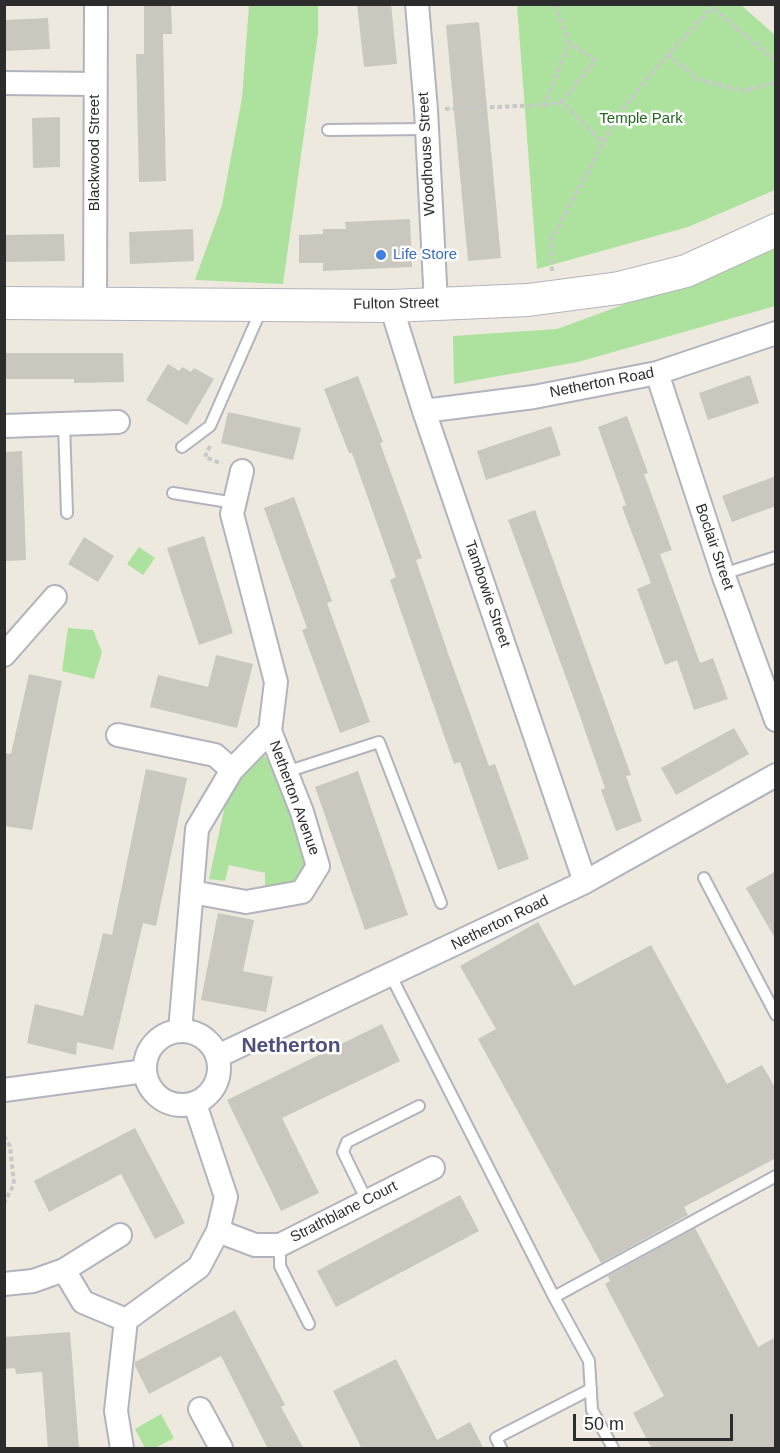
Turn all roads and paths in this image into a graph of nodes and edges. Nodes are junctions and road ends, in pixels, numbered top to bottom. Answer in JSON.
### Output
{"nodes":[{"id":1,"x":96,"y":4,"type":"edge"},
{"id":2,"x":417,"y":4,"type":"edge"},
{"id":3,"x":555,"y":4,"type":"edge"},
{"id":4,"x":709,"y":6,"type":"edge"},
{"id":5,"x":569,"y":43,"type":"junction"},
{"id":6,"x":668,"y":55,"type":"junction"},
{"id":7,"x":776,"y":61,"type":"edge"},
{"id":8,"x":776,"y":82,"type":"edge"},
{"id":9,"x":4,"y":83,"type":"edge"},
{"id":10,"x":95,"y":84,"type":"junction"},
{"id":11,"x":562,"y":102,"type":"junction"},
{"id":12,"x":544,"y":105,"type":"junction"},
{"id":13,"x":426,"y":120,"type":"junction"},
{"id":14,"x":328,"y":130,"type":"dead end"},
{"id":15,"x":603,"y":143,"type":"junction"},
{"id":16,"x":776,"y":230,"type":"edge"},
{"id":17,"x":553,"y":297,"type":"junction"},
{"id":18,"x":95,"y":302,"type":"junction"},
{"id":19,"x":4,"y":303,"type":"edge"},
{"id":20,"x":436,"y":303,"type":"junction"},
{"id":21,"x":263,"y":304,"type":"junction"},
{"id":22,"x":391,"y":306,"type":"junction"},
{"id":23,"x":776,"y":333,"type":"edge"},
{"id":24,"x":657,"y":373,"type":"junction"},
{"id":25,"x":424,"y":411,"type":"junction"},
{"id":26,"x":118,"y":422,"type":"dead end"},
{"id":27,"x":64,"y":424,"type":"junction"},
{"id":28,"x":4,"y":426,"type":"edge"},
{"id":29,"x":182,"y":447,"type":"dead end"},
{"id":30,"x":242,"y":471,"type":"dead end"},
{"id":31,"x":173,"y":493,"type":"dead end"},
{"id":32,"x":235,"y":503,"type":"junction"},
{"id":33,"x":67,"y":513,"type":"dead end"},
{"id":34,"x":776,"y":557,"type":"edge"},
{"id":35,"x":723,"y":574,"type":"junction"},
{"id":36,"x":55,"y":597,"type":"dead end"},
{"id":37,"x":4,"y":655,"type":"edge"},
{"id":38,"x":776,"y":720,"type":"edge"},
{"id":39,"x":270,"y":731,"type":"junction"},
{"id":40,"x":118,"y":735,"type":"dead end"},
{"id":41,"x":232,"y":770,"type":"junction"},
{"id":42,"x":286,"y":772,"type":"junction"},
{"id":43,"x":776,"y":775,"type":"edge"},
{"id":44,"x":704,"y":878,"type":"dead end"},
{"id":45,"x":585,"y":882,"type":"junction"},
{"id":46,"x":192,"y":892,"type":"junction"},
{"id":47,"x":441,"y":903,"type":"dead end"},
{"id":48,"x":391,"y":976,"type":"junction"},
{"id":49,"x":776,"y":1015,"type":"edge"},
{"id":50,"x":180,"y":1031,"type":"junction"},
{"id":51,"x":218,"y":1056,"type":"junction"},
{"id":52,"x":145,"y":1071,"type":"junction"},
{"id":53,"x":4,"y":1090,"type":"edge"},
{"id":54,"x":195,"y":1104,"type":"junction"},
{"id":55,"x":419,"y":1106,"type":"dead end"},
{"id":56,"x":4,"y":1136,"type":"edge"},
{"id":57,"x":434,"y":1168,"type":"dead end"},
{"id":58,"x":776,"y":1176,"type":"edge"},
{"id":59,"x":367,"y":1201,"type":"junction"},
{"id":60,"x":4,"y":1203,"type":"edge"},
{"id":61,"x":218,"y":1231,"type":"junction"},
{"id":62,"x":120,"y":1235,"type":"dead end"},
{"id":63,"x":280,"y":1245,"type":"junction"},
{"id":64,"x":64,"y":1270,"type":"junction"},
{"id":65,"x":4,"y":1284,"type":"edge"},
{"id":66,"x":554,"y":1297,"type":"junction"},
{"id":67,"x":126,"y":1320,"type":"junction"},
{"id":68,"x":309,"y":1324,"type":"dead end"},
{"id":69,"x":591,"y":1389,"type":"junction"},
{"id":70,"x":200,"y":1409,"type":"dead end"},
{"id":71,"x":221,"y":1448,"type":"edge"},
{"id":72,"x":122,"y":1449,"type":"edge"},
{"id":73,"x":501,"y":1449,"type":"edge"},
{"id":74,"x":613,"y":1449,"type":"edge"}],
"edges":[{"from":1,"to":10,"type":"street","name":"Blackwood Street"},
{"from":2,"to":13,"type":"street","name":"Woodhouse Street"},
{"from":3,"to":5,"type":"path"},
{"from":4,"to":6,"type":"path"},
{"from":4,"to":7,"type":"path"},
{"from":5,"to":11,"type":"path"},
{"from":5,"to":12,"type":"path"},
{"from":6,"to":8,"type":"path"},
{"from":6,"to":15,"type":"path"},
{"from":9,"to":10,"type":"street"},
{"from":10,"to":18,"type":"street","name":"Blackwood Street"},
{"from":11,"to":12,"type":"path"},
{"from":11,"to":15,"type":"path"},
{"from":12,"to":13,"type":"path"},
{"from":13,"to":14,"type":"lane"},
{"from":13,"to":20,"type":"street","name":"Woodhouse Street"},
{"from":15,"to":17,"type":"path"},
{"from":16,"to":17,"type":"street","name":"Fulton Street"},
{"from":17,"to":20,"type":"street","name":"Fulton Street"},
{"from":18,"to":19,"type":"street","name":"Fulton Street"},
{"from":18,"to":21,"type":"street","name":"Fulton Street"},
{"from":20,"to":22,"type":"street","name":"Fulton Street"},
{"from":21,"to":22,"type":"street","name":"Fulton Street"},
{"from":21,"to":29,"type":"lane"},
{"from":22,"to":25,"type":"street","name":"Tambowie Street"},
{"from":23,"to":24,"type":"street","name":"Netherton Road"},
{"from":24,"to":25,"type":"street","name":"Netherton Road"},
{"from":24,"to":35,"type":"street","name":"Boclair Street"},
{"from":25,"to":45,"type":"street","name":"Tambowie Street"},
{"from":26,"to":27,"type":"street"},
{"from":27,"to":28,"type":"street"},
{"from":27,"to":33,"type":"lane"},
{"from":30,"to":32,"type":"street","name":"Netherton Avenue"},
{"from":31,"to":32,"type":"lane"},
{"from":32,"to":39,"type":"street","name":"Netherton Avenue"},
{"from":34,"to":35,"type":"lane"},
{"from":35,"to":38,"type":"street","name":"Boclair Street"},
{"from":36,"to":37,"type":"street"},
{"from":39,"to":41,"type":"street","name":"Netherton Avenue"},
{"from":39,"to":42,"type":"street","name":"Netherton Avenue"},
{"from":40,"to":41,"type":"street"},
{"from":41,"to":46,"type":"street","name":"Netherton Avenue"},
{"from":42,"to":46,"type":"street","name":"Netherton Avenue"},
{"from":42,"to":47,"type":"lane"},
{"from":43,"to":45,"type":"street","name":"Netherton Road"},
{"from":44,"to":49,"type":"lane"},
{"from":45,"to":48,"type":"street","name":"Netherton Road"},
{"from":46,"to":50,"type":"street","name":"Netherton Avenue"},
{"from":48,"to":51,"type":"street","name":"Netherton Road"},
{"from":48,"to":66,"type":"lane"},
{"from":50,"to":51,"type":"street"},
{"from":50,"to":52,"type":"street"},
{"from":51,"to":54,"type":"street"},
{"from":52,"to":53,"type":"street"},
{"from":52,"to":54,"type":"street"},
{"from":54,"to":61,"type":"street"},
{"from":55,"to":59,"type":"lane"},
{"from":56,"to":60,"type":"path"},
{"from":57,"to":59,"type":"street","name":"Strathblane Court"},
{"from":58,"to":66,"type":"lane"},
{"from":59,"to":63,"type":"street","name":"Strathblane Court"},
{"from":61,"to":63,"type":"street","name":"Strathblane Court"},
{"from":61,"to":67,"type":"street"},
{"from":62,"to":64,"type":"street"},
{"from":63,"to":68,"type":"lane"},
{"from":64,"to":65,"type":"street"},
{"from":64,"to":67,"type":"street"},
{"from":66,"to":69,"type":"lane"},
{"from":67,"to":72,"type":"street"},
{"from":69,"to":73,"type":"lane"},
{"from":69,"to":74,"type":"lane"},
{"from":70,"to":71,"type":"street"}]}
